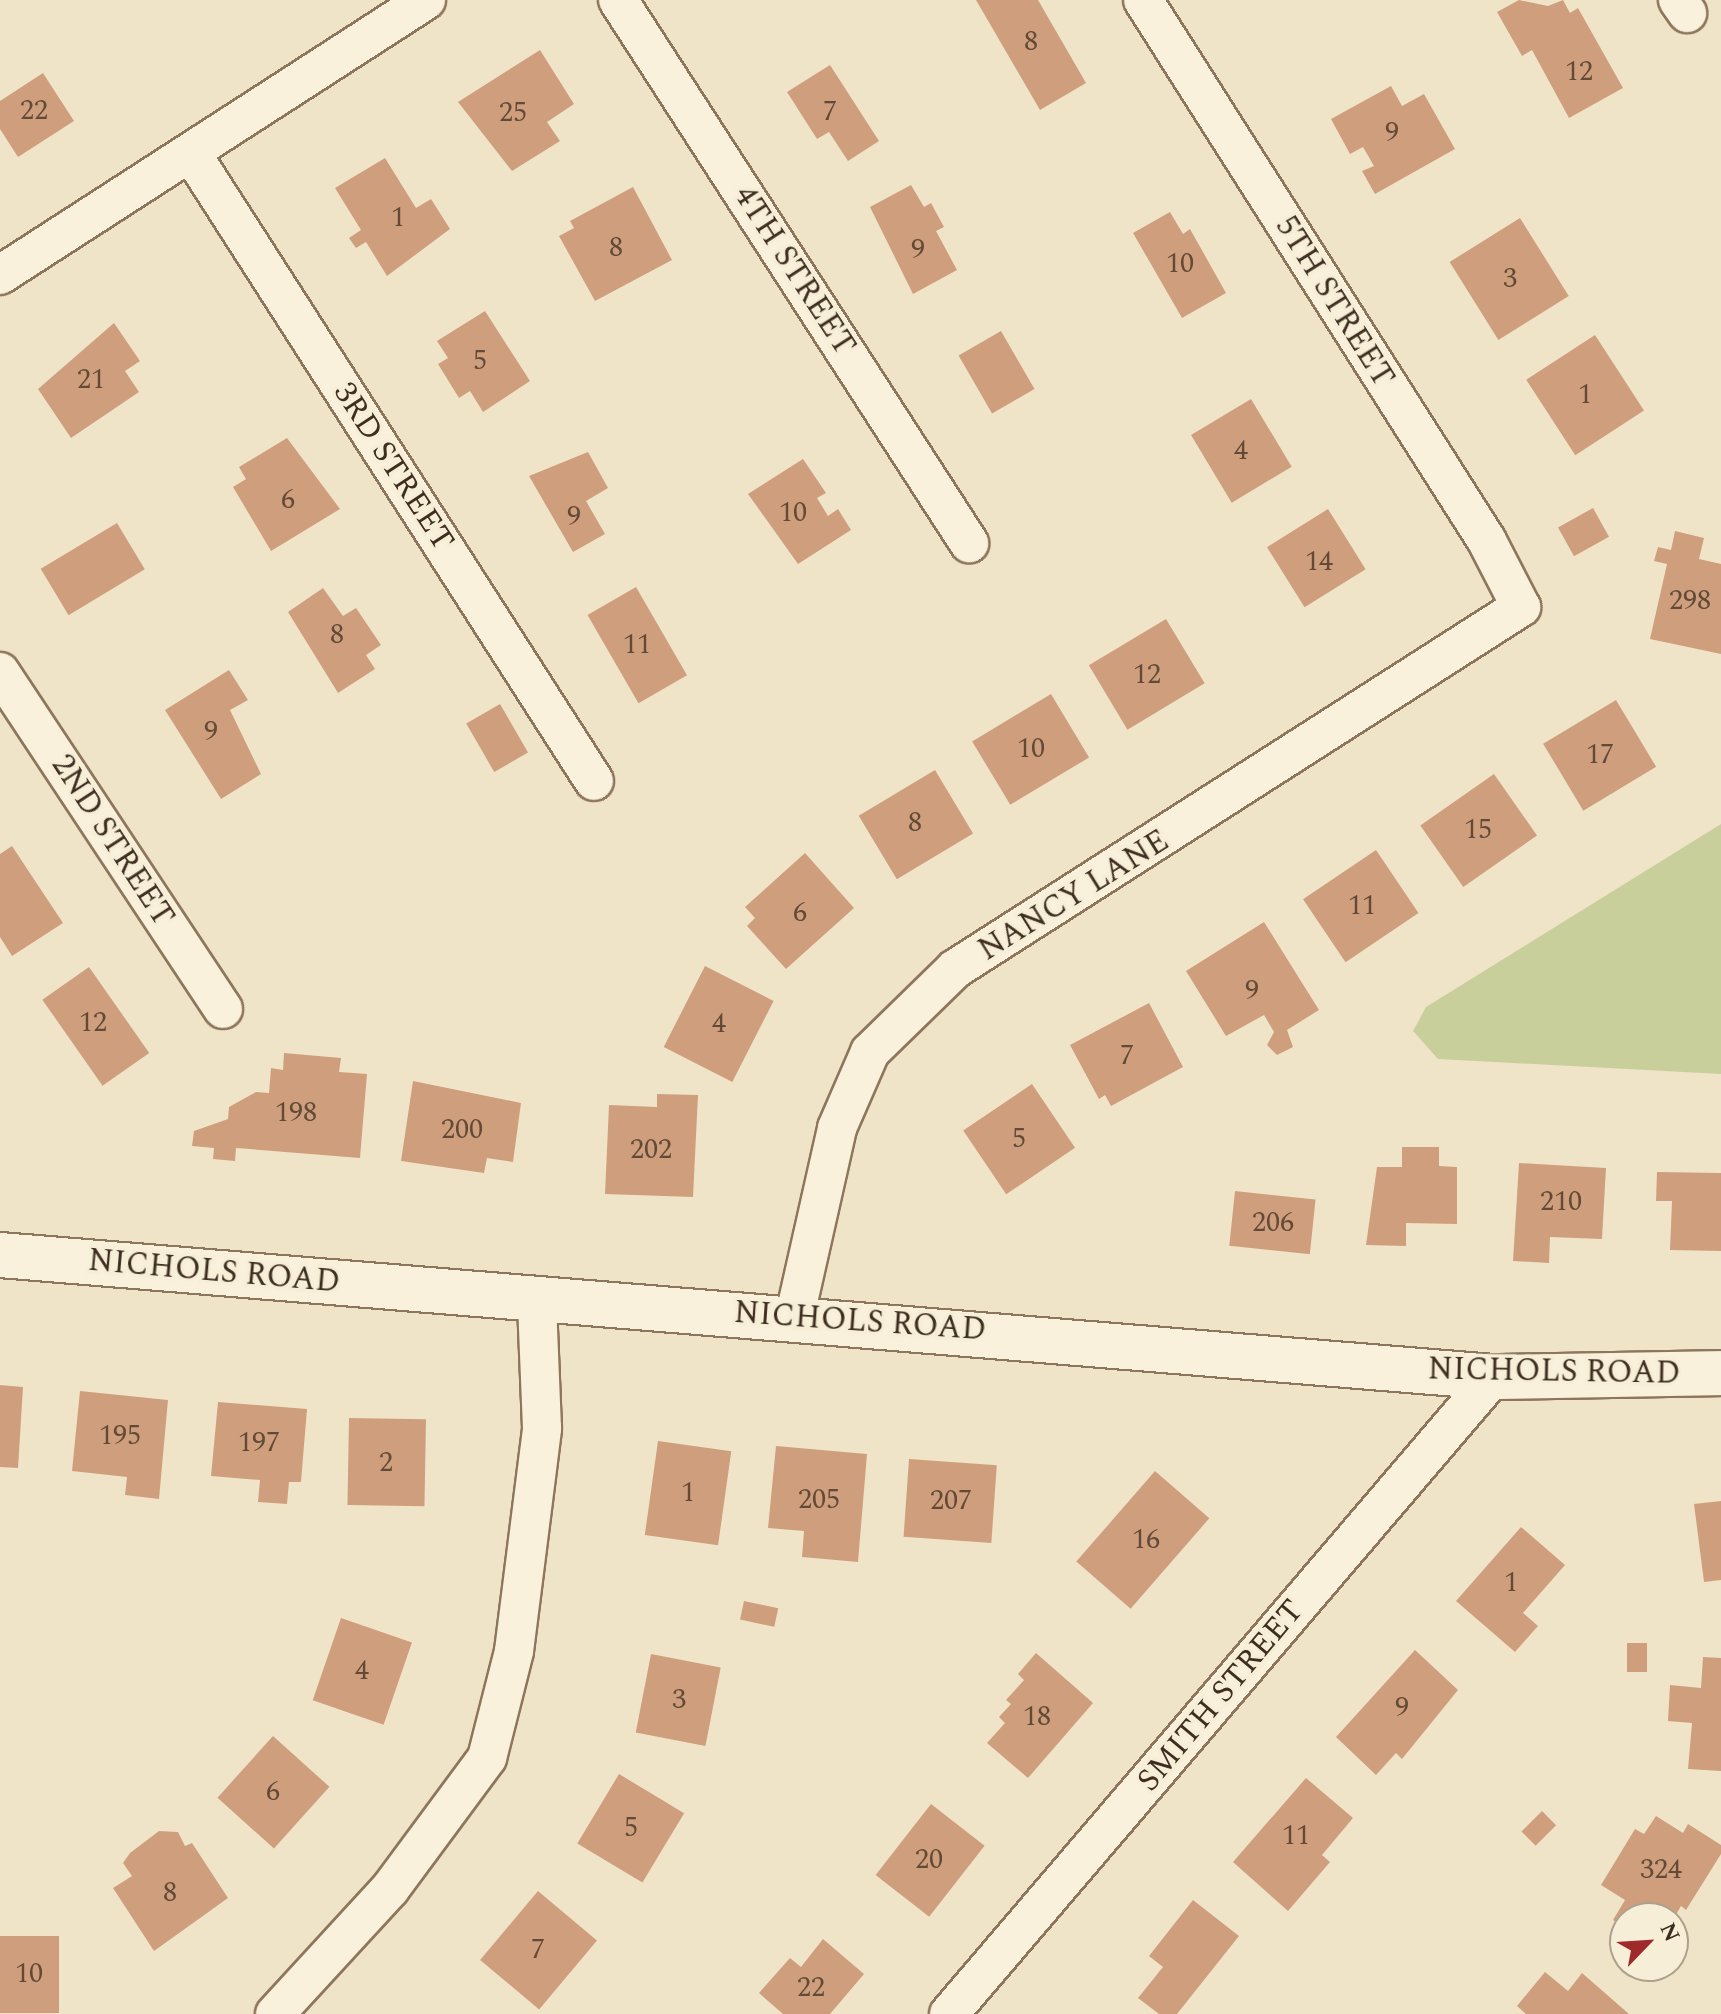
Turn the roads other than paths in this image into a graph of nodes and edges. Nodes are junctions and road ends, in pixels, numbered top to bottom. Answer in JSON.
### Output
{"nodes":[{"id":1,"x":426,"y":0,"type":"edge"},
{"id":2,"x":618,"y":0,"type":"edge"},
{"id":3,"x":1143,"y":0,"type":"edge"},
{"id":4,"x":191,"y":153,"type":"junction"},
{"id":5,"x":0,"y":275,"type":"edge"},
{"id":6,"x":969,"y":543,"type":"dead end"},
{"id":7,"x":1521,"y":607,"type":"joint"},
{"id":8,"x":0,"y":672,"type":"edge"},
{"id":9,"x":594,"y":781,"type":"dead end"},
{"id":10,"x":223,"y":1009,"type":"dead end"},
{"id":11,"x":0,"y":1255,"type":"edge"},
{"id":12,"x":537,"y":1302,"type":"junction"},
{"id":13,"x":795,"y":1315,"type":"junction"},
{"id":14,"x":1721,"y":1373,"type":"edge"},
{"id":15,"x":1493,"y":1377,"type":"junction"},
{"id":16,"x":275,"y":2014,"type":"edge"},
{"id":17,"x":949,"y":2014,"type":"edge"}],
"edges":[{"from":1,"to":4,"type":"street"},
{"from":2,"to":6,"type":"street","name":"4TH STREET"},
{"from":3,"to":7,"type":"street","name":"5TH STREET"},
{"from":4,"to":5,"type":"street"},
{"from":4,"to":9,"type":"street","name":"3RD STREET"},
{"from":7,"to":13,"type":"street","name":"NANCY LANE"},
{"from":8,"to":10,"type":"street","name":"2ND STREET"},
{"from":11,"to":12,"type":"street","name":"NICHOLS ROAD"},
{"from":12,"to":13,"type":"street","name":"NICHOLS ROAD"},
{"from":12,"to":16,"type":"street"},
{"from":13,"to":15,"type":"street","name":"NICHOLS ROAD"},
{"from":14,"to":15,"type":"street","name":"NICHOLS ROAD"},
{"from":15,"to":17,"type":"street","name":"SMITH STREET"}]}
